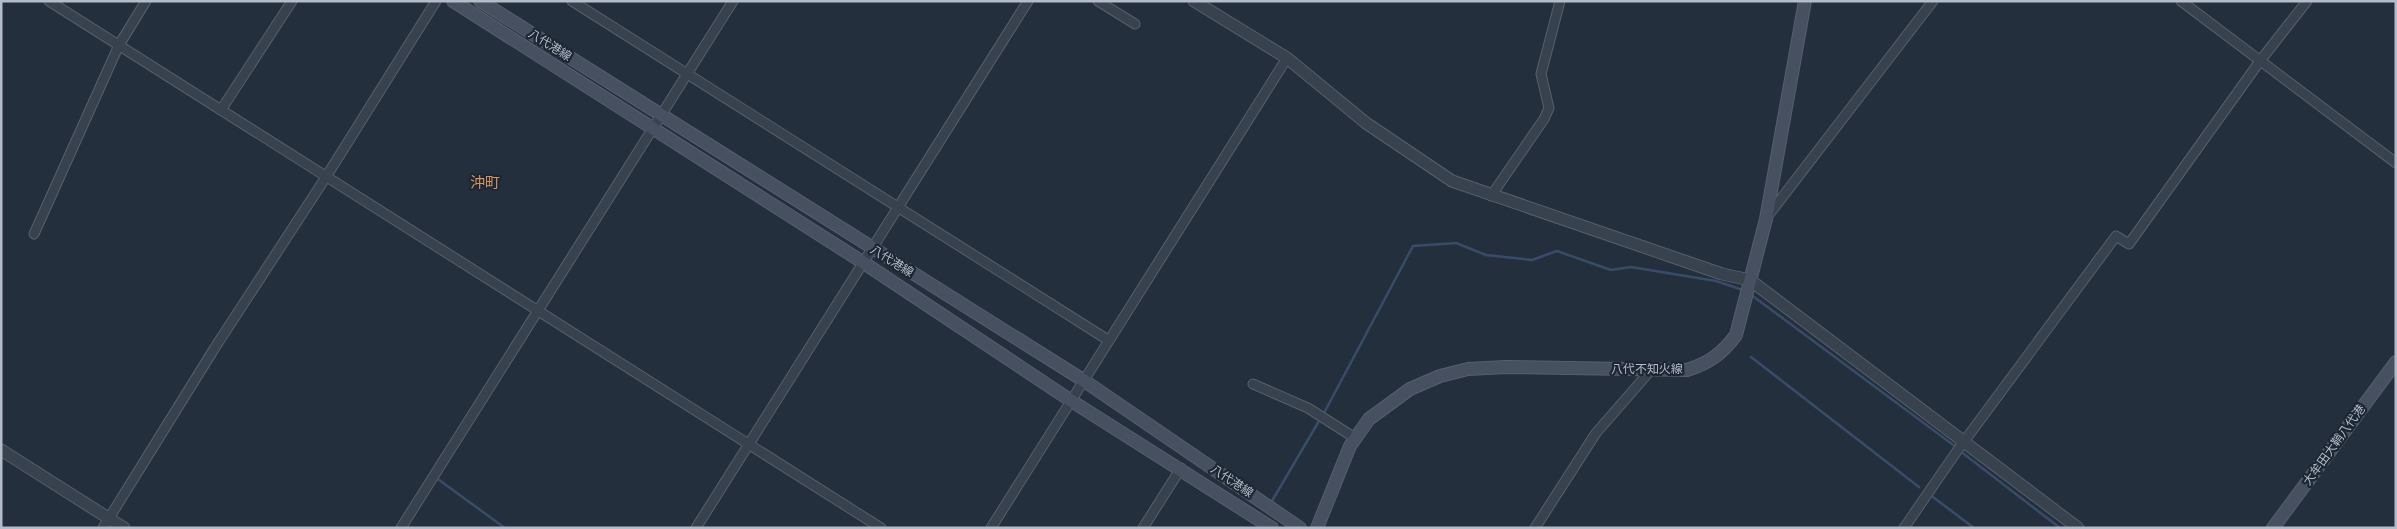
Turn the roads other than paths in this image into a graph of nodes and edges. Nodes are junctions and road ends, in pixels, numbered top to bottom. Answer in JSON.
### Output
{"nodes":[{"id":1,"x":49,"y":1,"type":"edge"},
{"id":2,"x":146,"y":1,"type":"edge"},
{"id":3,"x":292,"y":1,"type":"edge"},
{"id":4,"x":436,"y":1,"type":"edge"},
{"id":5,"x":453,"y":1,"type":"edge"},
{"id":6,"x":480,"y":1,"type":"edge"},
{"id":7,"x":572,"y":1,"type":"edge"},
{"id":8,"x":733,"y":1,"type":"edge"},
{"id":9,"x":1028,"y":1,"type":"edge"},
{"id":10,"x":1098,"y":1,"type":"edge"},
{"id":11,"x":1194,"y":1,"type":"edge"},
{"id":12,"x":1560,"y":1,"type":"edge"},
{"id":13,"x":1805,"y":1,"type":"edge"},
{"id":14,"x":1933,"y":1,"type":"edge"},
{"id":15,"x":2181,"y":1,"type":"edge"},
{"id":16,"x":2307,"y":1,"type":"edge"},
{"id":17,"x":1134,"y":24,"type":"dead end"},
{"id":18,"x":119,"y":45,"type":"junction"},
{"id":19,"x":1287,"y":58,"type":"junction"},
{"id":20,"x":2260,"y":60,"type":"junction"},
{"id":21,"x":687,"y":75,"type":"junction"},
{"id":22,"x":221,"y":110,"type":"junction"},
{"id":23,"x":661,"y":116,"type":"junction"},
{"id":24,"x":653,"y":129,"type":"junction"},
{"id":25,"x":2396,"y":163,"type":"edge"},
{"id":26,"x":326,"y":177,"type":"junction"},
{"id":27,"x":1491,"y":196,"type":"junction"},
{"id":28,"x":898,"y":208,"type":"junction"},
{"id":29,"x":1766,"y":218,"type":"junction"},
{"id":30,"x":34,"y":234,"type":"dead end"},
{"id":31,"x":872,"y":249,"type":"junction"},
{"id":32,"x":864,"y":263,"type":"junction"},
{"id":33,"x":1749,"y":285,"type":"junction"},
{"id":34,"x":537,"y":312,"type":"junction"},
{"id":35,"x":1108,"y":340,"type":"junction"},
{"id":36,"x":2396,"y":362,"type":"edge"},
{"id":37,"x":1652,"y":370,"type":"junction"},
{"id":38,"x":1083,"y":380,"type":"junction"},
{"id":39,"x":1253,"y":384,"type":"dead end"},
{"id":40,"x":1070,"y":400,"type":"junction"},
{"id":41,"x":1356,"y":438,"type":"junction"},
{"id":42,"x":750,"y":444,"type":"junction"},
{"id":43,"x":1961,"y":446,"type":"junction"},
{"id":44,"x":1,"y":450,"type":"edge"},
{"id":45,"x":1181,"y":468,"type":"junction"},
{"id":46,"x":106,"y":523,"type":"edge"},
{"id":47,"x":124,"y":528,"type":"edge"},
{"id":48,"x":401,"y":528,"type":"edge"},
{"id":49,"x":696,"y":528,"type":"edge"},
{"id":50,"x":881,"y":528,"type":"edge"},
{"id":51,"x":991,"y":528,"type":"edge"},
{"id":52,"x":1142,"y":528,"type":"edge"},
{"id":53,"x":1272,"y":528,"type":"edge"},
{"id":54,"x":1300,"y":528,"type":"edge"},
{"id":55,"x":1317,"y":528,"type":"edge"},
{"id":56,"x":1535,"y":528,"type":"edge"},
{"id":57,"x":1904,"y":528,"type":"edge"},
{"id":58,"x":2078,"y":528,"type":"edge"},
{"id":59,"x":2273,"y":528,"type":"edge"}],
"edges":[{"from":1,"to":18,"type":"street"},
{"from":2,"to":18,"type":"street"},
{"from":3,"to":22,"type":"street"},
{"from":4,"to":26,"type":"street"},
{"from":5,"to":24,"type":"main road","name":"八代港線"},
{"from":6,"to":23,"type":"main road","name":"八代港線"},
{"from":7,"to":21,"type":"street"},
{"from":8,"to":21,"type":"street"},
{"from":9,"to":28,"type":"street"},
{"from":10,"to":17,"type":"street"},
{"from":11,"to":19,"type":"street"},
{"from":12,"to":27,"type":"street"},
{"from":13,"to":29,"type":"main road","name":"八代不知火線"},
{"from":14,"to":29,"type":"street"},
{"from":15,"to":20,"type":"street"},
{"from":16,"to":20,"type":"street"},
{"from":18,"to":22,"type":"street"},
{"from":18,"to":30,"type":"street"},
{"from":19,"to":27,"type":"street"},
{"from":19,"to":35,"type":"street"},
{"from":20,"to":25,"type":"street"},
{"from":20,"to":43,"type":"street"},
{"from":21,"to":23,"type":"street"},
{"from":21,"to":28,"type":"street"},
{"from":22,"to":26,"type":"street"},
{"from":23,"to":24,"type":"street"},
{"from":23,"to":31,"type":"main road","name":"八代港線"},
{"from":24,"to":32,"type":"main road","name":"八代港線"},
{"from":24,"to":34,"type":"street"},
{"from":26,"to":34,"type":"street"},
{"from":26,"to":46,"type":"street"},
{"from":27,"to":33,"type":"street"},
{"from":28,"to":31,"type":"street"},
{"from":28,"to":35,"type":"street"},
{"from":29,"to":33,"type":"main road","name":"八代不知火線"},
{"from":31,"to":32,"type":"street"},
{"from":31,"to":38,"type":"main road","name":"八代港線"},
{"from":32,"to":40,"type":"main road","name":"八代港線"},
{"from":32,"to":42,"type":"street"},
{"from":33,"to":37,"type":"main road","name":"八代不知火線"},
{"from":33,"to":43,"type":"street"},
{"from":34,"to":42,"type":"street"},
{"from":34,"to":48,"type":"street"},
{"from":35,"to":38,"type":"street"},
{"from":36,"to":59,"type":"main road","name":"大牟田大鞘八代港"},
{"from":37,"to":41,"type":"main road","name":"八代不知火線"},
{"from":37,"to":56,"type":"street"},
{"from":38,"to":40,"type":"street"},
{"from":38,"to":54,"type":"main road","name":"八代港線"},
{"from":39,"to":41,"type":"street"},
{"from":40,"to":45,"type":"main road","name":"八代港線"},
{"from":40,"to":51,"type":"street"},
{"from":41,"to":55,"type":"main road","name":"八代不知火線"},
{"from":42,"to":49,"type":"street"},
{"from":42,"to":50,"type":"street"},
{"from":43,"to":57,"type":"street"},
{"from":43,"to":58,"type":"street"},
{"from":44,"to":46,"type":"street"},
{"from":45,"to":52,"type":"street"},
{"from":45,"to":53,"type":"main road","name":"八代港線"},
{"from":46,"to":47,"type":"street"}]}
